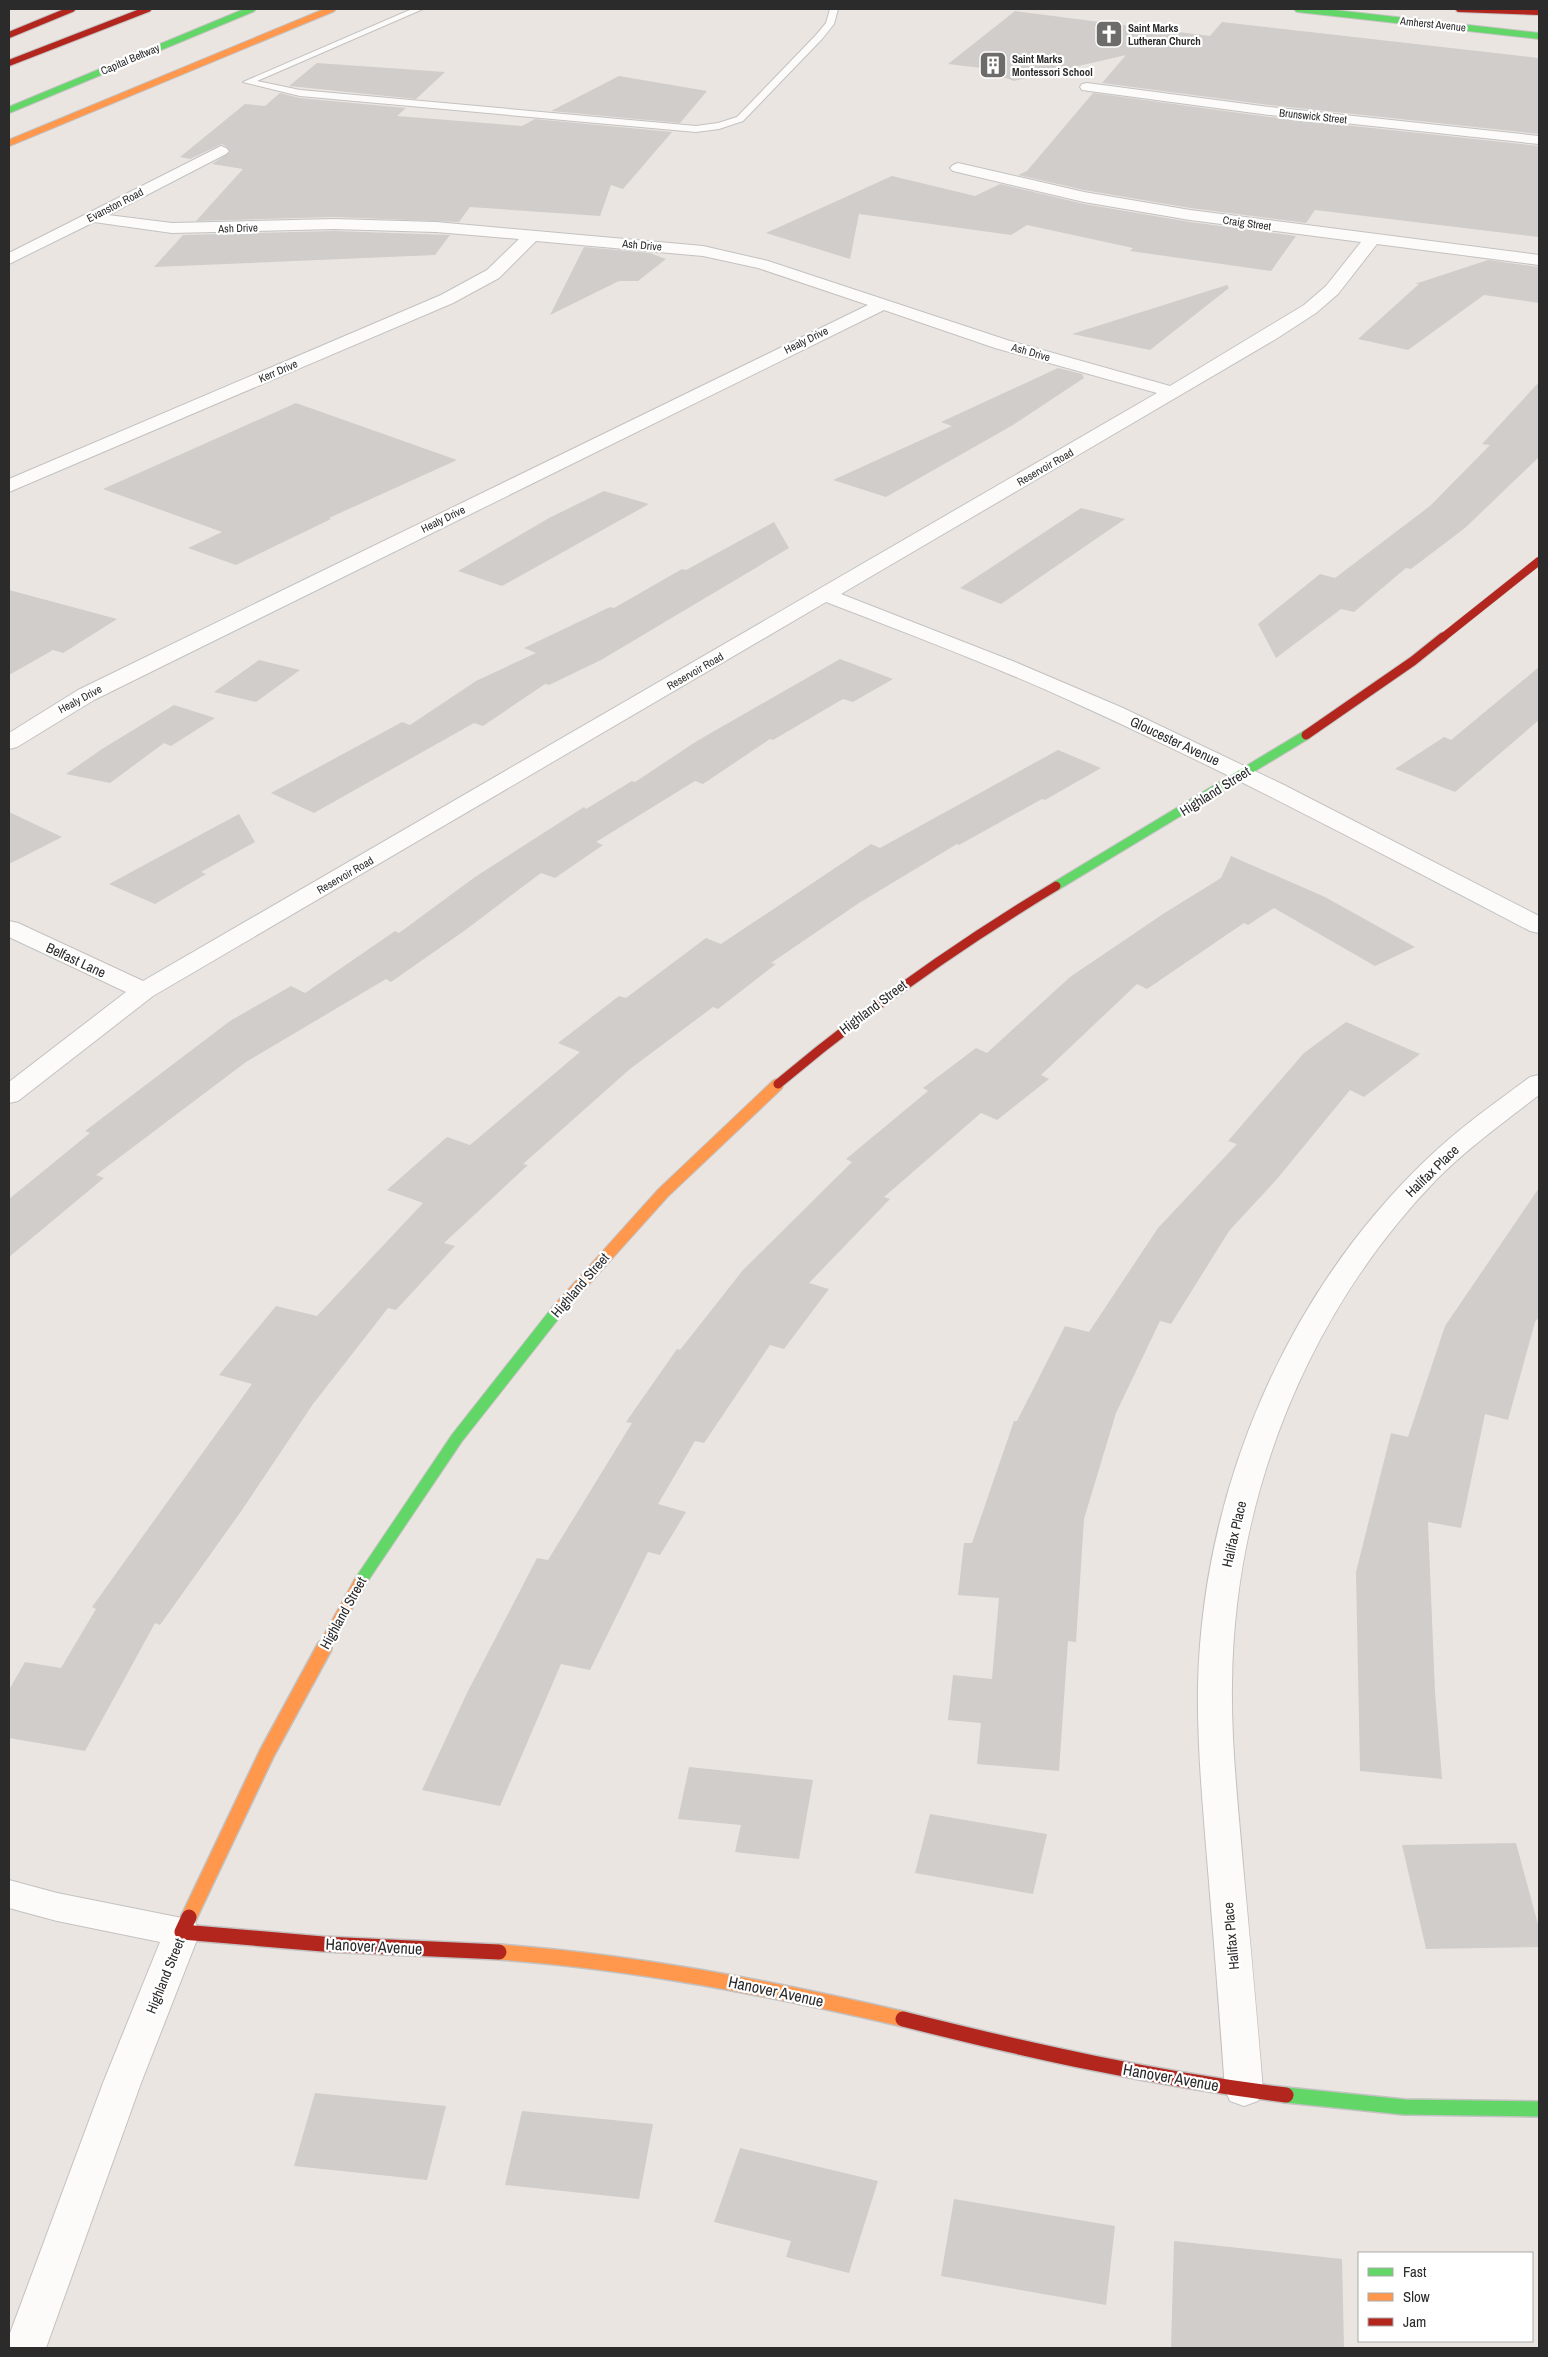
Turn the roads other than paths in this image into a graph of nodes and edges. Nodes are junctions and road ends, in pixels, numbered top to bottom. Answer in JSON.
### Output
{"nodes":[{"id":1,"x":72,"y":9,"type":"edge"},
{"id":2,"x":148,"y":9,"type":"edge"},
{"id":3,"x":252,"y":9,"type":"edge"},
{"id":4,"x":332,"y":9,"type":"edge"},
{"id":5,"x":419,"y":9,"type":"edge"},
{"id":6,"x":834,"y":9,"type":"edge"},
{"id":7,"x":1298,"y":9,"type":"edge"},
{"id":8,"x":1459,"y":9,"type":"edge"},
{"id":9,"x":1539,"y":12,"type":"edge"},
{"id":10,"x":9,"y":35,"type":"edge"},
{"id":11,"x":1539,"y":36,"type":"edge"},
{"id":12,"x":9,"y":63,"type":"edge"},
{"id":13,"x":1087,"y":87,"type":"dead end"},
{"id":14,"x":9,"y":110,"type":"edge"},
{"id":15,"x":1539,"y":140,"type":"edge"},
{"id":16,"x":9,"y":143,"type":"edge"},
{"id":17,"x":221,"y":151,"type":"dead end"},
{"id":18,"x":958,"y":168,"type":"dead end"},
{"id":19,"x":91,"y":217,"type":"junction"},
{"id":20,"x":533,"y":235,"type":"junction"},
{"id":21,"x":1372,"y":239,"type":"junction"},
{"id":22,"x":9,"y":259,"type":"edge"},
{"id":23,"x":1539,"y":260,"type":"edge"},
{"id":24,"x":882,"y":305,"type":"junction"},
{"id":25,"x":1173,"y":392,"type":"junction"},
{"id":26,"x":9,"y":486,"type":"edge"},
{"id":27,"x":1539,"y":561,"type":"edge"},
{"id":28,"x":826,"y":595,"type":"junction"},
{"id":29,"x":9,"y":742,"type":"edge"},
{"id":30,"x":1243,"y":773,"type":"junction"},
{"id":31,"x":1539,"y":926,"type":"edge"},
{"id":32,"x":9,"y":928,"type":"edge"},
{"id":33,"x":144,"y":991,"type":"junction"},
{"id":34,"x":1539,"y":1083,"type":"edge"},
{"id":35,"x":9,"y":1096,"type":"edge"},
{"id":36,"x":9,"y":1894,"type":"edge"},
{"id":37,"x":182,"y":1932,"type":"junction"},
{"id":38,"x":1244,"y":2090,"type":"junction"},
{"id":39,"x":1539,"y":2109,"type":"edge"},
{"id":40,"x":25,"y":2348,"type":"edge"}],
"edges":[{"from":1,"to":10,"type":"main road"},
{"from":2,"to":12,"type":"main road"},
{"from":3,"to":14,"type":"main road","name":"Capital Beltway"},
{"from":4,"to":16,"type":"main road"},
{"from":5,"to":6,"type":"lane"},
{"from":7,"to":11,"type":"main road","name":"Amherst Avenue"},
{"from":8,"to":9,"type":"main road"},
{"from":13,"to":15,"type":"street","name":"Brunswick Street"},
{"from":17,"to":19,"type":"street","name":"Evanston Road"},
{"from":18,"to":21,"type":"street","name":"Craig Street"},
{"from":19,"to":20,"type":"street","name":"Ash Drive"},
{"from":19,"to":22,"type":"street","name":"Evanston Road"},
{"from":20,"to":24,"type":"street","name":"Ash Drive"},
{"from":20,"to":26,"type":"street","name":"Kerr Drive"},
{"from":21,"to":23,"type":"street","name":"Craig Street"},
{"from":21,"to":25,"type":"street","name":"Reservoir Road"},
{"from":24,"to":25,"type":"street","name":"Ash Drive"},
{"from":24,"to":29,"type":"street","name":"Healy Drive"},
{"from":25,"to":28,"type":"street","name":"Reservoir Road"},
{"from":27,"to":30,"type":"main road","name":"Highland Street"},
{"from":28,"to":30,"type":"street","name":"Gloucester Avenue"},
{"from":28,"to":33,"type":"street","name":"Reservoir Road"},
{"from":30,"to":31,"type":"street","name":"Gloucester Avenue"},
{"from":30,"to":37,"type":"main road","name":"Highland Street"},
{"from":32,"to":33,"type":"street","name":"Belfast Lane"},
{"from":33,"to":35,"type":"street","name":"Reservoir Road"},
{"from":34,"to":38,"type":"street","name":"Halifax Place"},
{"from":36,"to":37,"type":"street","name":"Hanover Avenue"},
{"from":37,"to":38,"type":"main road","name":"Hanover Avenue"},
{"from":37,"to":40,"type":"street","name":"Highland Street"},
{"from":38,"to":39,"type":"main road","name":"Hanover Avenue"}]}
